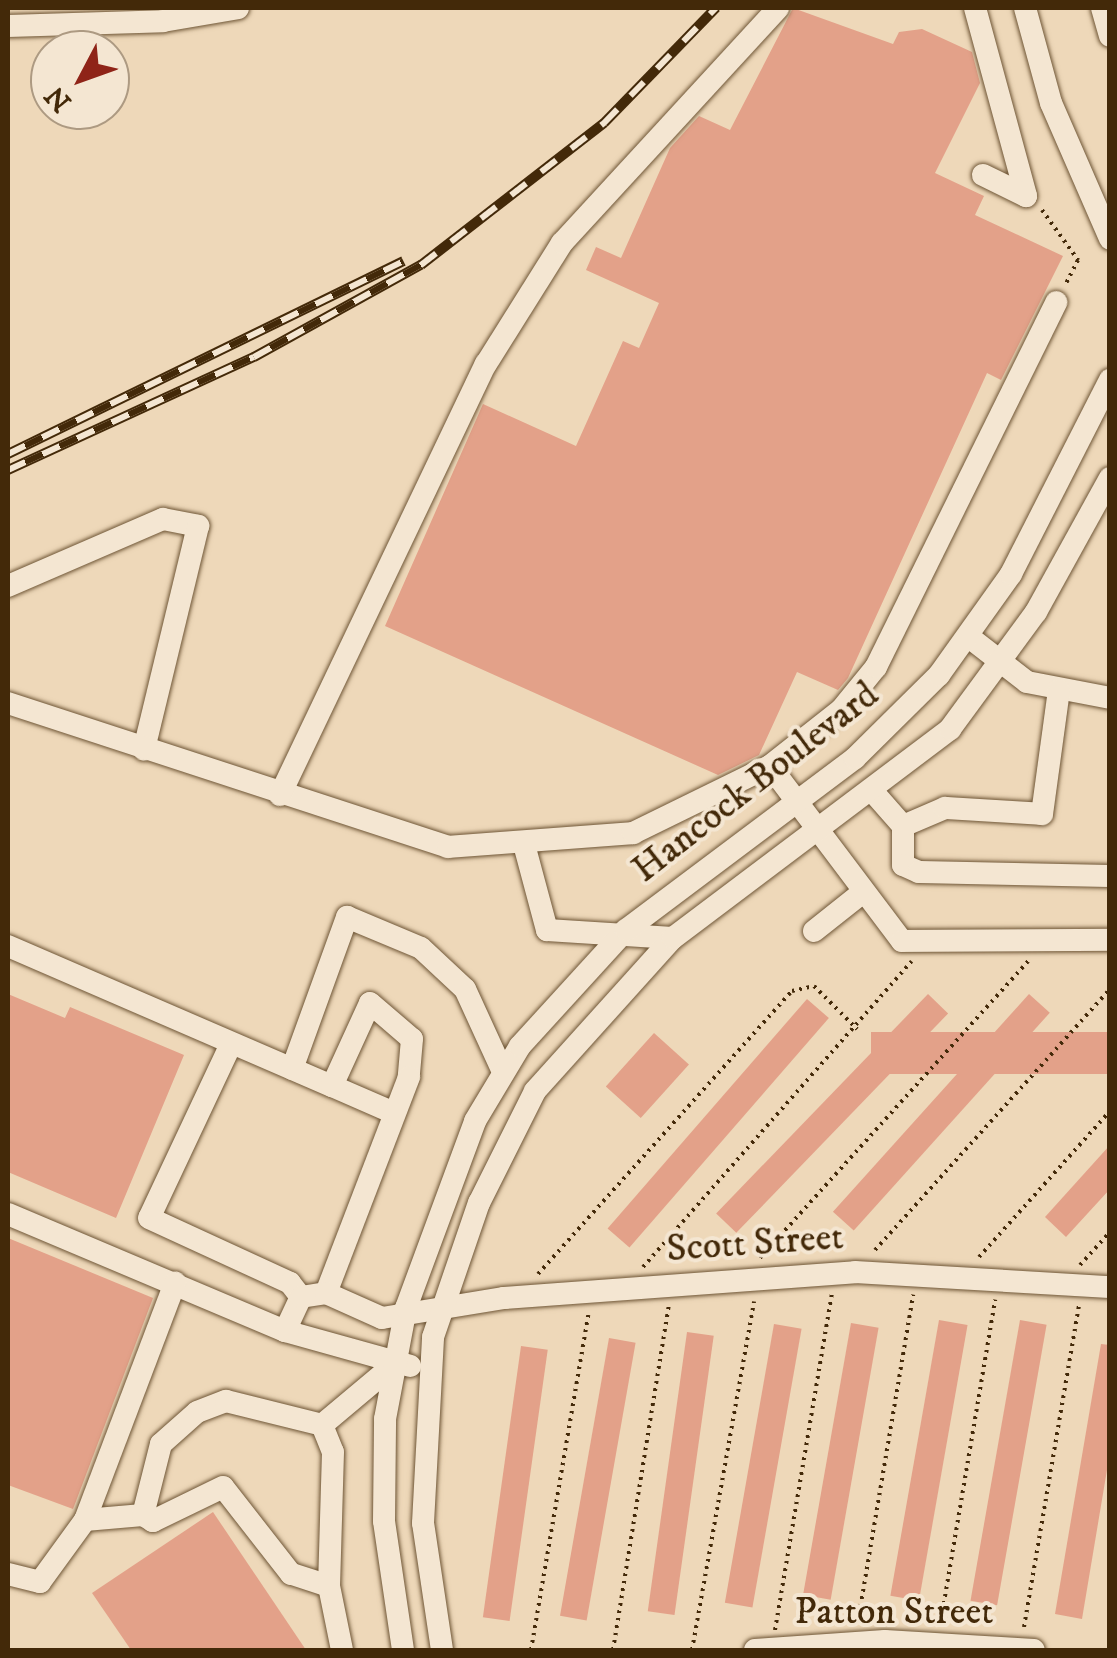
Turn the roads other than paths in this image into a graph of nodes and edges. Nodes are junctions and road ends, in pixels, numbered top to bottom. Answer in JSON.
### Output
{"nodes":[{"id":1,"x":238,"y":8,"type":"edge"},
{"id":2,"x":778,"y":8,"type":"edge"},
{"id":3,"x":974,"y":8,"type":"edge"},
{"id":4,"x":1025,"y":8,"type":"edge"},
{"id":5,"x":1102,"y":8,"type":"edge"},
{"id":6,"x":8,"y":26,"type":"edge"},
{"id":7,"x":1110,"y":36,"type":"edge"},
{"id":8,"x":983,"y":175,"type":"dead end"},
{"id":9,"x":1110,"y":238,"type":"edge"},
{"id":10,"x":1056,"y":302,"type":"road end"},
{"id":11,"x":1110,"y":380,"type":"edge"},
{"id":12,"x":1110,"y":478,"type":"edge"},
{"id":13,"x":8,"y":586,"type":"edge"},
{"id":14,"x":969,"y":637,"type":"junction"},
{"id":15,"x":1003,"y":662,"type":"junction"},
{"id":16,"x":1059,"y":690,"type":"junction"},
{"id":17,"x":1110,"y":698,"type":"edge"},
{"id":18,"x":8,"y":703,"type":"edge"},
{"id":19,"x":144,"y":750,"type":"junction"},
{"id":20,"x":770,"y":766,"type":"junction"},
{"id":21,"x":874,"y":793,"type":"junction"},
{"id":22,"x":280,"y":795,"type":"junction"},
{"id":23,"x":793,"y":803,"type":"junction"},
{"id":24,"x":903,"y":826,"type":"junction"},
{"id":25,"x":818,"y":834,"type":"junction"},
{"id":26,"x":525,"y":848,"type":"junction"},
{"id":27,"x":1110,"y":876,"type":"edge"},
{"id":28,"x":863,"y":892,"type":"junction"},
{"id":29,"x":626,"y":930,"type":"junction"},
{"id":30,"x":814,"y":931,"type":"dead end"},
{"id":31,"x":674,"y":938,"type":"junction"},
{"id":32,"x":1110,"y":940,"type":"edge"},
{"id":33,"x":8,"y":946,"type":"edge"},
{"id":34,"x":231,"y":1044,"type":"junction"},
{"id":35,"x":292,"y":1069,"type":"junction"},
{"id":36,"x":503,"y":1072,"type":"junction"},
{"id":37,"x":332,"y":1086,"type":"junction"},
{"id":38,"x":394,"y":1113,"type":"junction"},
{"id":39,"x":8,"y":1214,"type":"edge"},
{"id":40,"x":175,"y":1283,"type":"junction"},
{"id":41,"x":327,"y":1287,"type":"junction"},
{"id":42,"x":1110,"y":1287,"type":"edge"},
{"id":43,"x":300,"y":1298,"type":"junction"},
{"id":44,"x":440,"y":1307,"type":"junction"},
{"id":45,"x":406,"y":1308,"type":"junction"},
{"id":46,"x":285,"y":1331,"type":"junction"},
{"id":47,"x":396,"y":1363,"type":"junction"},
{"id":48,"x":428,"y":1369,"type":"junction"},
{"id":49,"x":322,"y":1425,"type":"junction"},
{"id":50,"x":143,"y":1515,"type":"junction"},
{"id":51,"x":85,"y":1520,"type":"junction"},
{"id":52,"x":8,"y":1574,"type":"edge"},
{"id":53,"x":329,"y":1586,"type":"junction"},
{"id":54,"x":342,"y":1650,"type":"edge"},
{"id":55,"x":402,"y":1650,"type":"edge"},
{"id":56,"x":442,"y":1650,"type":"edge"},
{"id":57,"x":763,"y":1650,"type":"edge"},
{"id":58,"x":1027,"y":1650,"type":"edge"}],
"edges":[{"from":1,"to":6,"type":"street"},
{"from":2,"to":22,"type":"street"},
{"from":3,"to":8,"type":"street"},
{"from":4,"to":9,"type":"street"},
{"from":5,"to":7,"type":"street"},
{"from":10,"to":20,"type":"street"},
{"from":11,"to":14,"type":"street","name":"Hancock Boulevard"},
{"from":12,"to":15,"type":"street","name":"Hancock Boulevard"},
{"from":13,"to":19,"type":"street"},
{"from":14,"to":15,"type":"street"},
{"from":14,"to":23,"type":"street","name":"Hancock Boulevard"},
{"from":15,"to":16,"type":"street"},
{"from":15,"to":21,"type":"street","name":"Hancock Boulevard"},
{"from":16,"to":17,"type":"street"},
{"from":16,"to":24,"type":"street"},
{"from":18,"to":19,"type":"street"},
{"from":19,"to":22,"type":"street"},
{"from":20,"to":23,"type":"street"},
{"from":20,"to":26,"type":"street"},
{"from":21,"to":24,"type":"street"},
{"from":21,"to":25,"type":"street","name":"Hancock Boulevard"},
{"from":22,"to":26,"type":"street"},
{"from":23,"to":25,"type":"street"},
{"from":23,"to":29,"type":"street","name":"Hancock Boulevard"},
{"from":24,"to":27,"type":"street"},
{"from":25,"to":28,"type":"street"},
{"from":25,"to":31,"type":"street","name":"Hancock Boulevard"},
{"from":26,"to":29,"type":"street"},
{"from":28,"to":30,"type":"street"},
{"from":28,"to":32,"type":"street"},
{"from":29,"to":31,"type":"street"},
{"from":29,"to":36,"type":"street","name":"Hancock Boulevard"},
{"from":31,"to":44,"type":"street","name":"Hancock Boulevard"},
{"from":33,"to":34,"type":"street"},
{"from":34,"to":35,"type":"street"},
{"from":34,"to":43,"type":"street"},
{"from":35,"to":36,"type":"street"},
{"from":35,"to":37,"type":"street"},
{"from":36,"to":45,"type":"street","name":"Hancock Boulevard"},
{"from":37,"to":38,"type":"street"},
{"from":37,"to":38,"type":"street"},
{"from":38,"to":41,"type":"street"},
{"from":39,"to":40,"type":"street"},
{"from":40,"to":46,"type":"street"},
{"from":40,"to":51,"type":"street"},
{"from":41,"to":43,"type":"street"},
{"from":41,"to":45,"type":"street","name":"Scott Street"},
{"from":42,"to":44,"type":"street","name":"Scott Street"},
{"from":43,"to":46,"type":"street"},
{"from":44,"to":45,"type":"street","name":"Scott Street"},
{"from":44,"to":48,"type":"street","name":"Hancock Boulevard"},
{"from":45,"to":47,"type":"street","name":"Hancock Boulevard"},
{"from":46,"to":47,"type":"street"},
{"from":47,"to":48,"type":"street"},
{"from":47,"to":49,"type":"street"},
{"from":47,"to":55,"type":"street","name":"Hancock Boulevard"},
{"from":48,"to":56,"type":"street","name":"Hancock Boulevard"},
{"from":49,"to":50,"type":"street"},
{"from":49,"to":53,"type":"street"},
{"from":50,"to":51,"type":"street"},
{"from":50,"to":53,"type":"street"},
{"from":51,"to":52,"type":"street"},
{"from":53,"to":54,"type":"street"},
{"from":57,"to":58,"type":"street","name":"Patton Street"}]}
